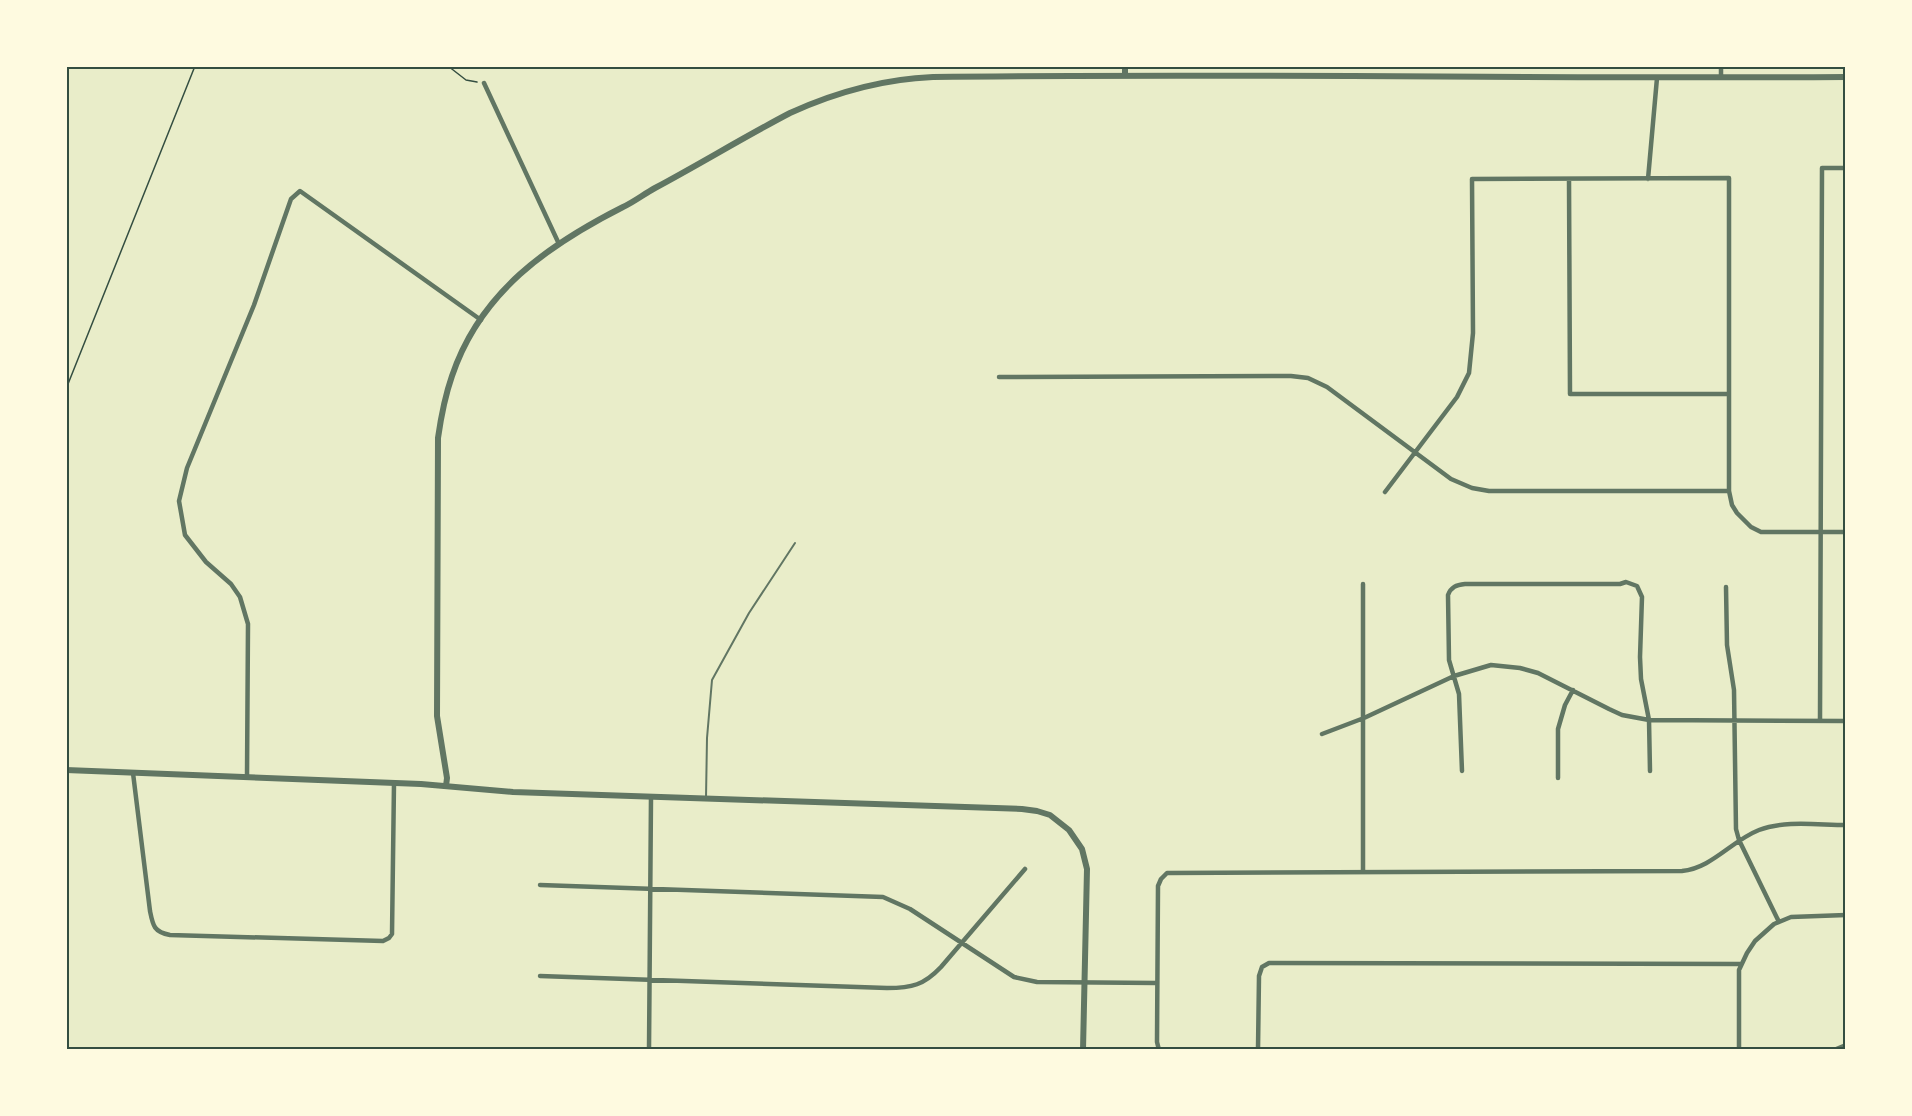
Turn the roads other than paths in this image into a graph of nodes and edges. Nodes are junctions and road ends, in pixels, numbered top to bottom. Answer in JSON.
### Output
{"nodes":[{"id":1,"x":1125,"y":66,"type":"edge"},
{"id":2,"x":1720,"y":66,"type":"edge"},
{"id":3,"x":1125,"y":76,"type":"junction"},
{"id":4,"x":1721,"y":77,"type":"junction"},
{"id":5,"x":1846,"y":77,"type":"edge"},
{"id":6,"x":1657,"y":78,"type":"junction"},
{"id":7,"x":484,"y":83,"type":"road end"},
{"id":8,"x":1846,"y":168,"type":"edge"},
{"id":9,"x":1569,"y":179,"type":"junction"},
{"id":10,"x":1648,"y":179,"type":"junction"},
{"id":11,"x":559,"y":244,"type":"junction"},
{"id":12,"x":481,"y":320,"type":"junction"},
{"id":13,"x":999,"y":377,"type":"dead end"},
{"id":14,"x":1729,"y":394,"type":"junction"},
{"id":15,"x":1415,"y":452,"type":"junction"},
{"id":16,"x":1729,"y":491,"type":"junction"},
{"id":17,"x":1385,"y":492,"type":"dead end"},
{"id":18,"x":1821,"y":532,"type":"junction"},
{"id":19,"x":1846,"y":532,"type":"edge"},
{"id":20,"x":795,"y":543,"type":"dead end"},
{"id":21,"x":1363,"y":584,"type":"dead end"},
{"id":22,"x":1726,"y":587,"type":"dead end"},
{"id":23,"x":1454,"y":676,"type":"junction"},
{"id":24,"x":1573,"y":690,"type":"junction"},
{"id":25,"x":1364,"y":718,"type":"junction"},
{"id":26,"x":1649,"y":720,"type":"junction"},
{"id":27,"x":1734,"y":721,"type":"junction"},
{"id":28,"x":1820,"y":721,"type":"junction"},
{"id":29,"x":1846,"y":721,"type":"edge"},
{"id":30,"x":1322,"y":734,"type":"dead end"},
{"id":31,"x":66,"y":770,"type":"edge"},
{"id":32,"x":1462,"y":771,"type":"dead end"},
{"id":33,"x":1650,"y":771,"type":"dead end"},
{"id":34,"x":132,"y":773,"type":"junction"},
{"id":35,"x":247,"y":777,"type":"junction"},
{"id":36,"x":1558,"y":778,"type":"dead end"},
{"id":37,"x":394,"y":783,"type":"junction"},
{"id":38,"x":446,"y":786,"type":"junction"},
{"id":39,"x":651,"y":797,"type":"junction"},
{"id":40,"x":706,"y":798,"type":"junction"},
{"id":41,"x":1846,"y":825,"type":"edge"},
{"id":42,"x":1739,"y":840,"type":"junction"},
{"id":43,"x":1025,"y":869,"type":"dead end"},
{"id":44,"x":1363,"y":872,"type":"junction"},
{"id":45,"x":540,"y":885,"type":"dead end"},
{"id":46,"x":651,"y":889,"type":"junction"},
{"id":47,"x":1846,"y":915,"type":"edge"},
{"id":48,"x":1779,"y":922,"type":"junction"},
{"id":49,"x":962,"y":943,"type":"junction"},
{"id":50,"x":1741,"y":964,"type":"junction"},
{"id":51,"x":540,"y":976,"type":"dead end"},
{"id":52,"x":650,"y":980,"type":"junction"},
{"id":53,"x":1085,"y":983,"type":"junction"},
{"id":54,"x":1157,"y":983,"type":"junction"},
{"id":55,"x":1846,"y":1045,"type":"edge"},
{"id":56,"x":649,"y":1050,"type":"edge"},
{"id":57,"x":1083,"y":1050,"type":"edge"},
{"id":58,"x":1159,"y":1050,"type":"edge"},
{"id":59,"x":1258,"y":1050,"type":"edge"},
{"id":60,"x":1739,"y":1050,"type":"edge"},
{"id":61,"x":1834,"y":1050,"type":"edge"}],
"edges":[{"from":1,"to":3,"type":"street"},
{"from":2,"to":4,"type":"street"},
{"from":3,"to":6,"type":"street"},
{"from":3,"to":11,"type":"street"},
{"from":4,"to":5,"type":"street"},
{"from":4,"to":6,"type":"street"},
{"from":6,"to":10,"type":"street"},
{"from":7,"to":11,"type":"street"},
{"from":8,"to":18,"type":"street"},
{"from":9,"to":10,"type":"street"},
{"from":9,"to":14,"type":"street"},
{"from":9,"to":15,"type":"street"},
{"from":10,"to":14,"type":"street"},
{"from":11,"to":12,"type":"street"},
{"from":12,"to":35,"type":"street"},
{"from":12,"to":38,"type":"street"},
{"from":13,"to":15,"type":"street"},
{"from":14,"to":16,"type":"street"},
{"from":15,"to":16,"type":"street"},
{"from":15,"to":17,"type":"street"},
{"from":16,"to":18,"type":"street"},
{"from":18,"to":19,"type":"street"},
{"from":18,"to":28,"type":"street"},
{"from":20,"to":40,"type":"lane"},
{"from":21,"to":25,"type":"street"},
{"from":22,"to":27,"type":"street"},
{"from":23,"to":24,"type":"street"},
{"from":23,"to":25,"type":"street"},
{"from":23,"to":26,"type":"street"},
{"from":23,"to":32,"type":"street"},
{"from":24,"to":26,"type":"street"},
{"from":24,"to":36,"type":"street"},
{"from":25,"to":30,"type":"street"},
{"from":25,"to":44,"type":"street"},
{"from":26,"to":27,"type":"street"},
{"from":26,"to":33,"type":"street"},
{"from":27,"to":28,"type":"street"},
{"from":27,"to":42,"type":"street"},
{"from":28,"to":29,"type":"street"},
{"from":31,"to":34,"type":"street"},
{"from":34,"to":35,"type":"street"},
{"from":34,"to":37,"type":"street"},
{"from":35,"to":37,"type":"street"},
{"from":37,"to":38,"type":"street"},
{"from":38,"to":39,"type":"street"},
{"from":39,"to":40,"type":"street"},
{"from":39,"to":46,"type":"street"},
{"from":40,"to":53,"type":"street"},
{"from":41,"to":42,"type":"street"},
{"from":42,"to":44,"type":"street"},
{"from":42,"to":48,"type":"street"},
{"from":43,"to":49,"type":"street"},
{"from":44,"to":54,"type":"street"},
{"from":45,"to":46,"type":"street"},
{"from":46,"to":49,"type":"street"},
{"from":46,"to":52,"type":"street"},
{"from":47,"to":48,"type":"street"},
{"from":48,"to":50,"type":"street"},
{"from":49,"to":52,"type":"street"},
{"from":49,"to":53,"type":"street"},
{"from":50,"to":59,"type":"street"},
{"from":50,"to":60,"type":"street"},
{"from":51,"to":52,"type":"street"},
{"from":52,"to":56,"type":"street"},
{"from":53,"to":54,"type":"street"},
{"from":53,"to":57,"type":"street"},
{"from":54,"to":58,"type":"street"},
{"from":55,"to":61,"type":"street"}]}
